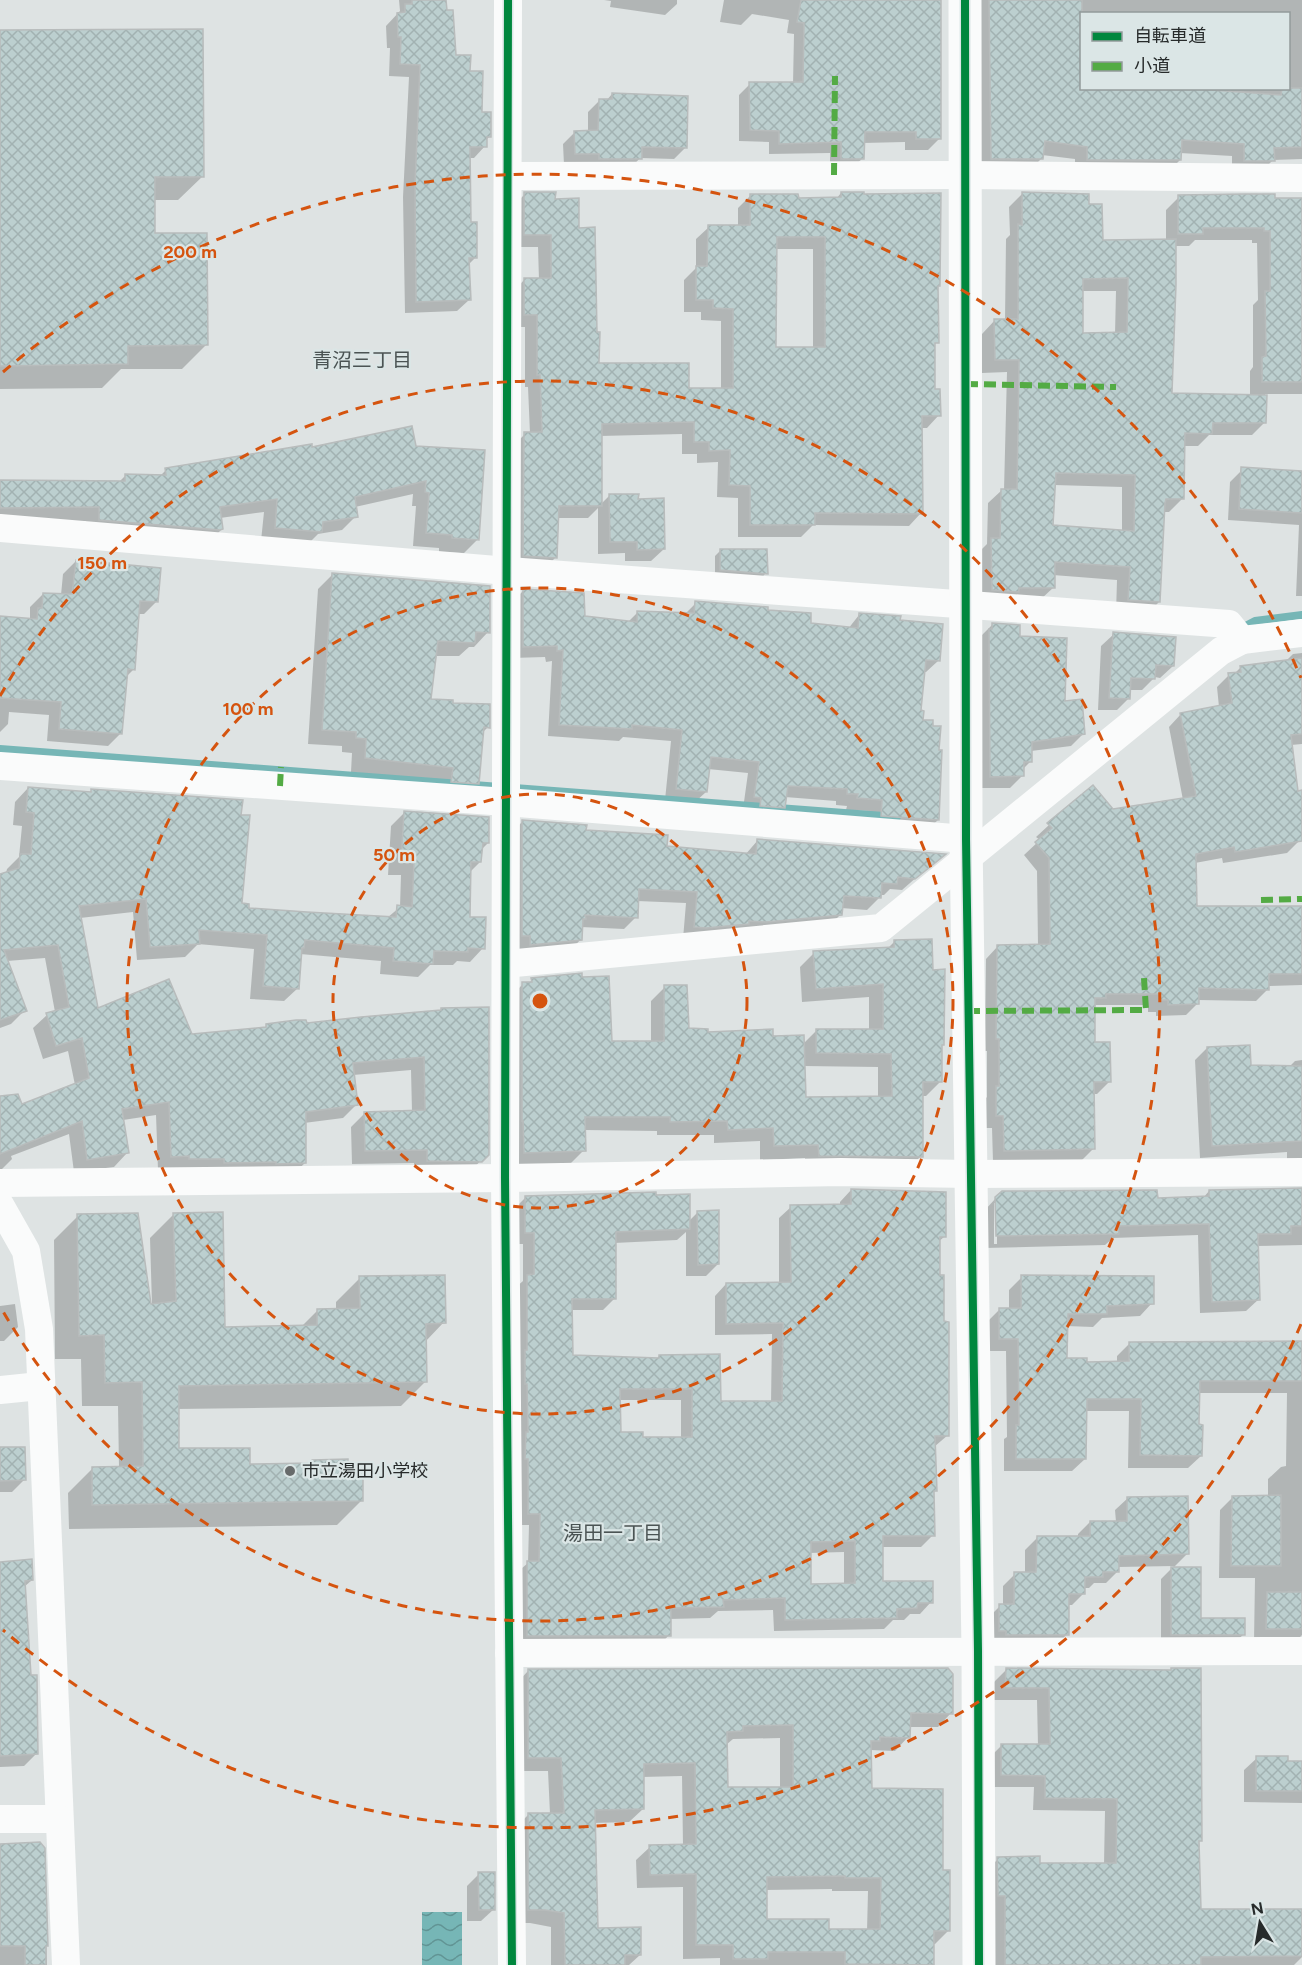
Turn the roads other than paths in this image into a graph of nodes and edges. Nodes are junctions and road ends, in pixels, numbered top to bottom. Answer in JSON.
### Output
{"nodes":[{"id":1,"x":508,"y":0,"type":"edge"},
{"id":2,"x":965,"y":0,"type":"edge"},
{"id":3,"x":966,"y":175,"type":"junction"},
{"id":4,"x":509,"y":176,"type":"junction"},
{"id":5,"x":1302,"y":178,"type":"edge"},
{"id":6,"x":0,"y":528,"type":"edge"},
{"id":7,"x":508,"y":571,"type":"junction"},
{"id":8,"x":966,"y":604,"type":"junction"},
{"id":9,"x":1302,"y":633,"type":"edge"},
{"id":10,"x":1237,"y":634,"type":"junction"},
{"id":11,"x":0,"y":766,"type":"edge"},
{"id":12,"x":506,"y":794,"type":"junction"},
{"id":13,"x":966,"y":850,"type":"junction"},
{"id":14,"x":506,"y":964,"type":"junction"},
{"id":15,"x":1302,"y":1172,"type":"edge"},
{"id":16,"x":971,"y":1174,"type":"junction"},
{"id":17,"x":505,"y":1178,"type":"junction"},
{"id":18,"x":0,"y":1183,"type":"edge"},
{"id":19,"x":0,"y":1205,"type":"edge"},
{"id":20,"x":40,"y":1386,"type":"junction"},
{"id":21,"x":0,"y":1390,"type":"edge"},
{"id":22,"x":1302,"y":1651,"type":"edge"},
{"id":23,"x":978,"y":1652,"type":"junction"},
{"id":24,"x":509,"y":1653,"type":"junction"},
{"id":25,"x":0,"y":1819,"type":"edge"},
{"id":26,"x":59,"y":1819,"type":"junction"},
{"id":27,"x":66,"y":1965,"type":"edge"},
{"id":28,"x":512,"y":1965,"type":"edge"},
{"id":29,"x":979,"y":1965,"type":"edge"}],
"edges":[{"from":1,"to":4,"type":"street"},
{"from":2,"to":3,"type":"street"},
{"from":3,"to":4,"type":"street"},
{"from":3,"to":5,"type":"street"},
{"from":3,"to":8,"type":"street"},
{"from":4,"to":7,"type":"street"},
{"from":6,"to":7,"type":"street"},
{"from":7,"to":8,"type":"street"},
{"from":7,"to":12,"type":"street"},
{"from":8,"to":10,"type":"street"},
{"from":8,"to":13,"type":"street"},
{"from":9,"to":10,"type":"street"},
{"from":10,"to":13,"type":"street"},
{"from":11,"to":12,"type":"street"},
{"from":12,"to":13,"type":"street"},
{"from":12,"to":14,"type":"street"},
{"from":13,"to":14,"type":"street"},
{"from":13,"to":16,"type":"street"},
{"from":14,"to":17,"type":"street"},
{"from":15,"to":16,"type":"street"},
{"from":16,"to":17,"type":"street"},
{"from":16,"to":23,"type":"street"},
{"from":17,"to":18,"type":"street"},
{"from":17,"to":24,"type":"street"},
{"from":19,"to":20,"type":"street"},
{"from":20,"to":21,"type":"street"},
{"from":20,"to":26,"type":"street"},
{"from":22,"to":23,"type":"street"},
{"from":23,"to":24,"type":"street"},
{"from":23,"to":29,"type":"street"},
{"from":24,"to":28,"type":"street"},
{"from":25,"to":26,"type":"street"},
{"from":26,"to":27,"type":"street"}]}
